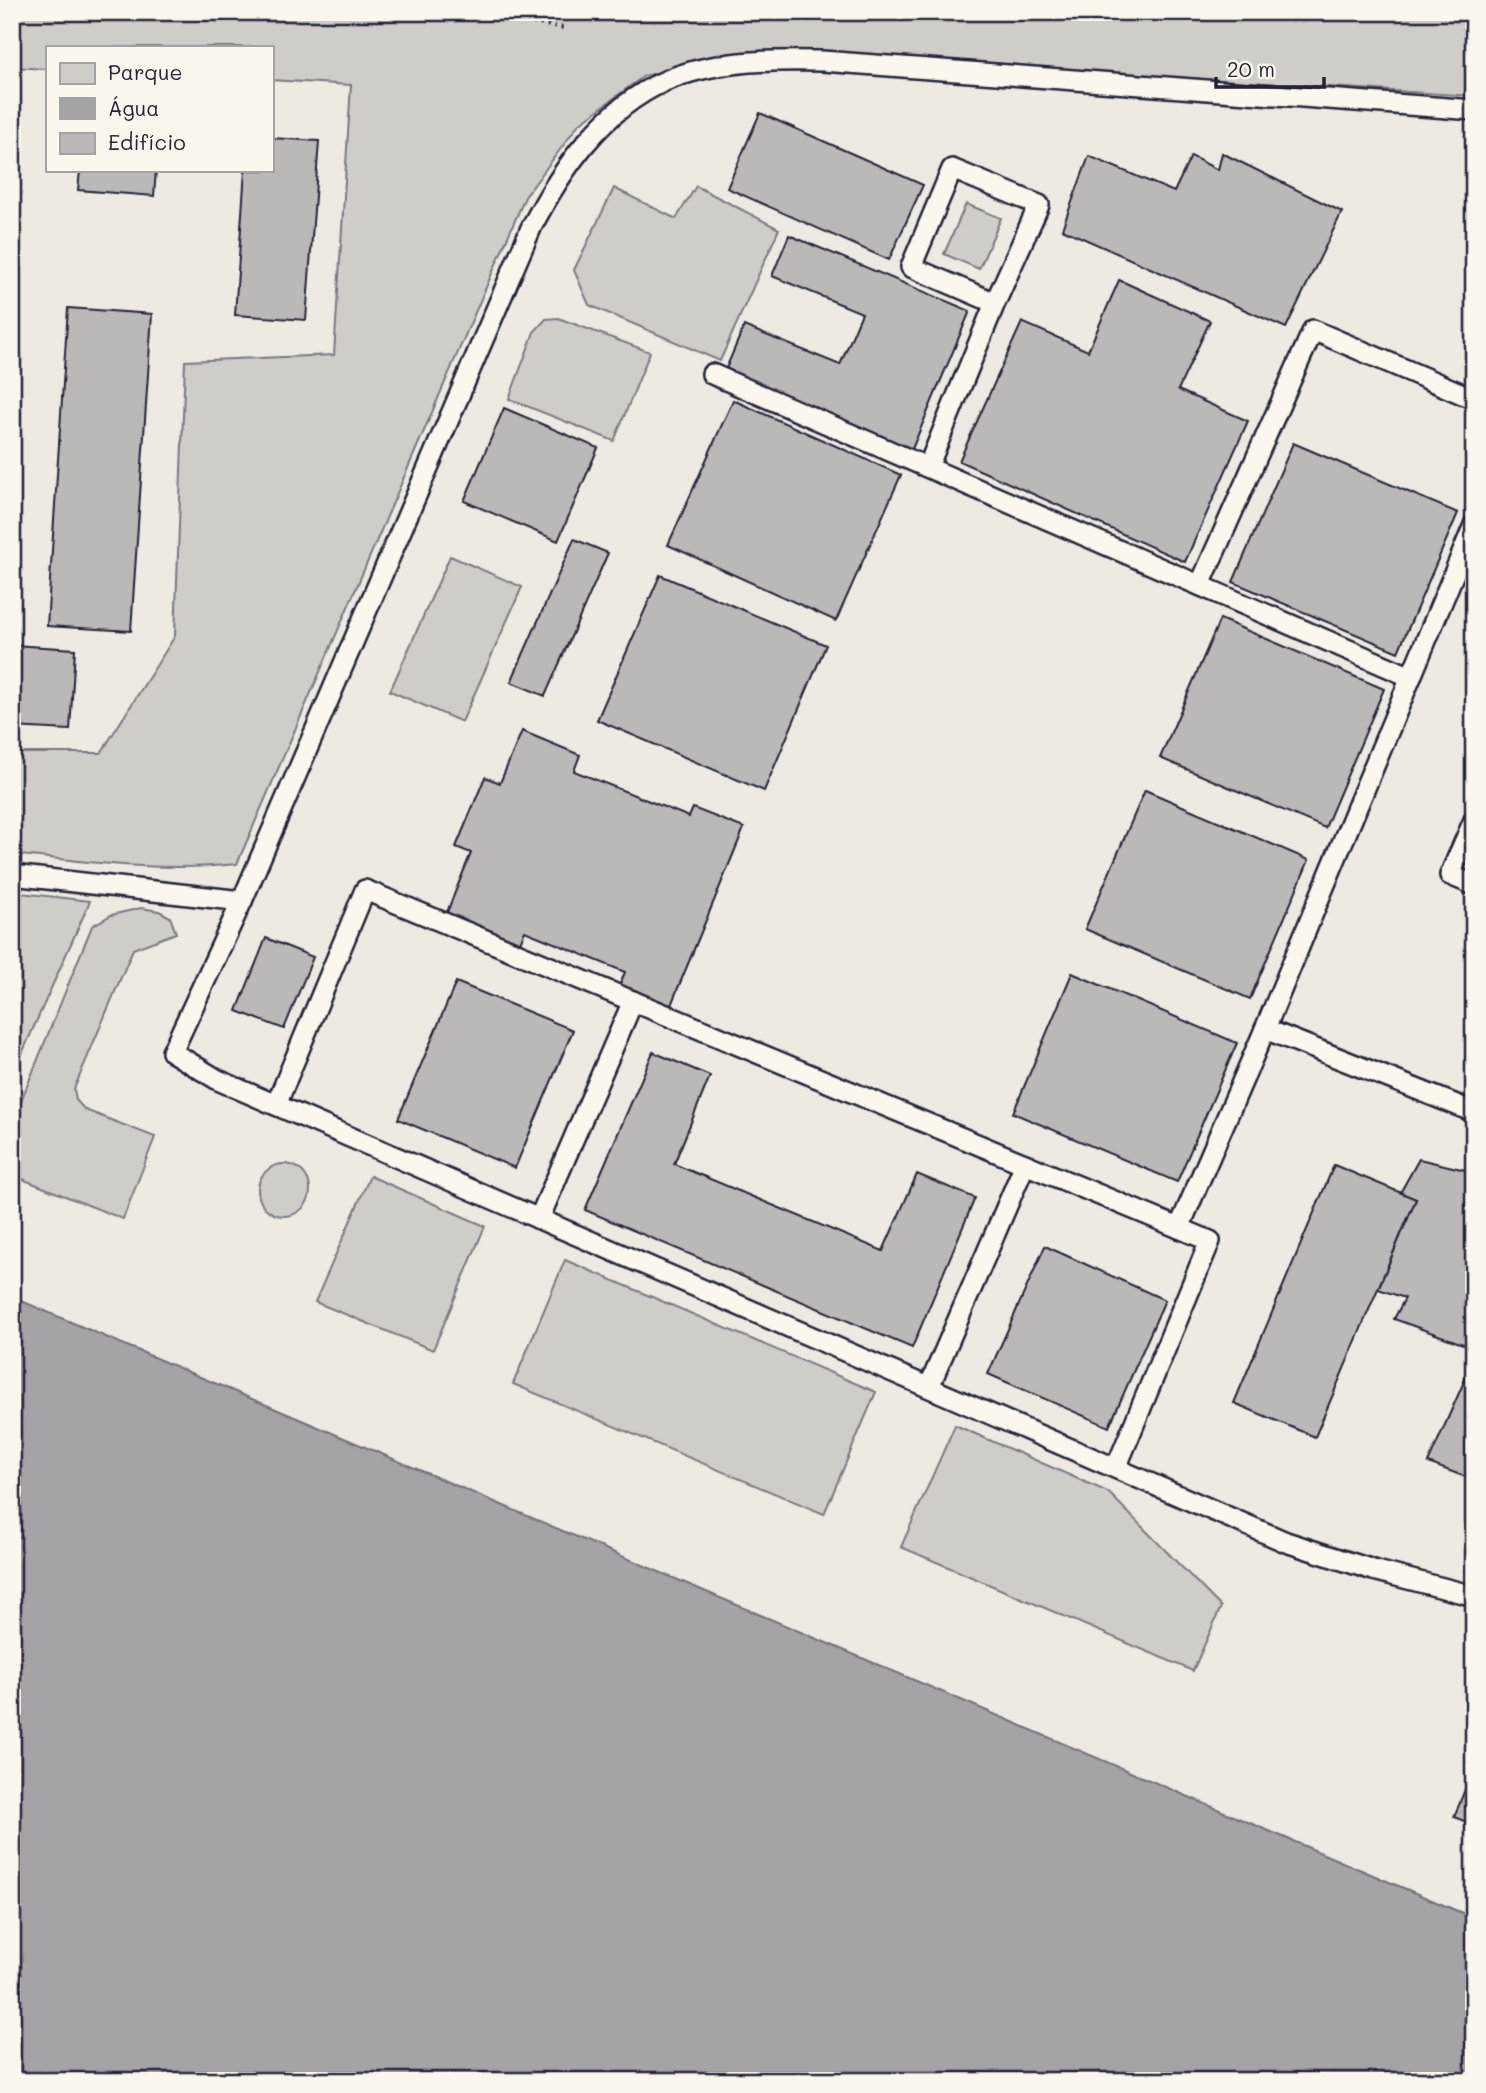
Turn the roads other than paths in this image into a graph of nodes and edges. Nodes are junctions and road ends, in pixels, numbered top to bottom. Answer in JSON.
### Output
{"nodes":[{"id":1,"x":1474,"y":110,"type":"edge"},
{"id":2,"x":995,"y":303,"type":"junction"},
{"id":3,"x":712,"y":374,"type":"dead end"},
{"id":4,"x":1474,"y":399,"type":"edge"},
{"id":5,"x":928,"y":467,"type":"junction"},
{"id":6,"x":1474,"y":525,"type":"edge"},
{"id":7,"x":1199,"y":585,"type":"junction"},
{"id":8,"x":1412,"y":677,"type":"junction"},
{"id":9,"x":1474,"y":820,"type":"edge"},
{"id":10,"x":12,"y":875,"type":"edge"},
{"id":11,"x":1474,"y":885,"type":"edge"},
{"id":12,"x":242,"y":901,"type":"junction"},
{"id":13,"x":633,"y":1001,"type":"junction"},
{"id":14,"x":1265,"y":1028,"type":"junction"},
{"id":15,"x":276,"y":1105,"type":"junction"},
{"id":16,"x":1474,"y":1112,"type":"edge"},
{"id":17,"x":1025,"y":1164,"type":"junction"},
{"id":18,"x":539,"y":1219,"type":"junction"},
{"id":19,"x":1179,"y":1228,"type":"junction"},
{"id":20,"x":929,"y":1387,"type":"junction"},
{"id":21,"x":1116,"y":1468,"type":"junction"},
{"id":22,"x":1474,"y":1596,"type":"edge"}],
"edges":[{"from":1,"to":12,"type":"lane"},
{"from":2,"to":2,"type":"lane"},
{"from":2,"to":5,"type":"lane"},
{"from":3,"to":5,"type":"lane"},
{"from":4,"to":7,"type":"lane"},
{"from":5,"to":7,"type":"lane"},
{"from":6,"to":8,"type":"lane"},
{"from":7,"to":8,"type":"lane"},
{"from":8,"to":14,"type":"lane"},
{"from":9,"to":11,"type":"lane"},
{"from":10,"to":12,"type":"lane"},
{"from":12,"to":15,"type":"lane"},
{"from":13,"to":15,"type":"lane"},
{"from":13,"to":17,"type":"lane"},
{"from":13,"to":18,"type":"lane"},
{"from":14,"to":16,"type":"lane"},
{"from":14,"to":19,"type":"lane"},
{"from":15,"to":18,"type":"lane"},
{"from":17,"to":19,"type":"lane"},
{"from":17,"to":20,"type":"lane"},
{"from":18,"to":20,"type":"lane"},
{"from":19,"to":21,"type":"lane"},
{"from":20,"to":21,"type":"lane"},
{"from":21,"to":22,"type":"lane"}]}
